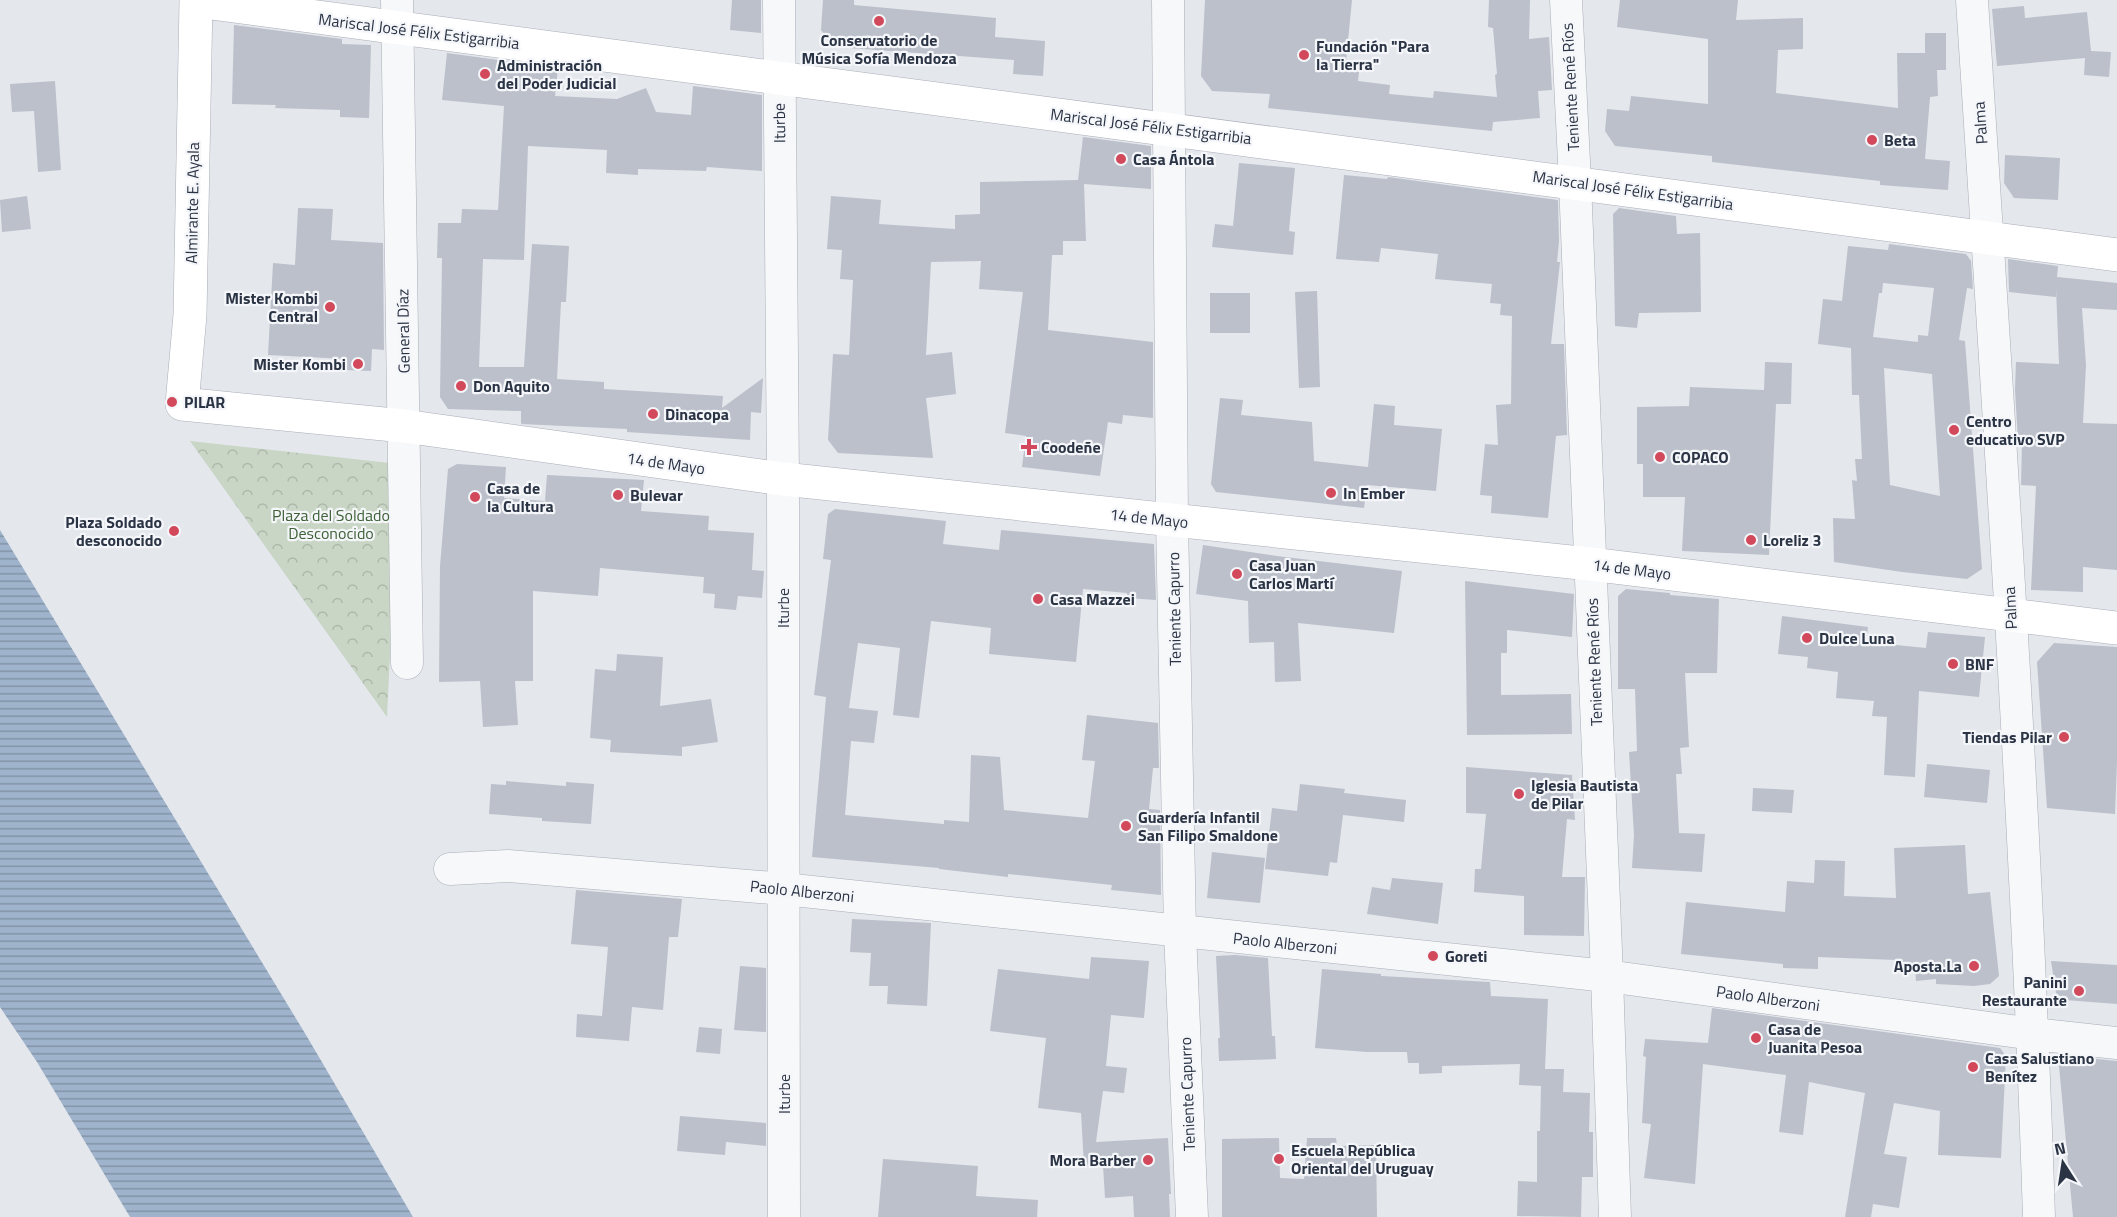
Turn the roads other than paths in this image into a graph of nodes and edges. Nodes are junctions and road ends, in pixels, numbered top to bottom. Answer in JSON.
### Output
{"nodes":[{"id":1,"x":779,"y":0,"type":"edge"},
{"id":2,"x":1168,"y":0,"type":"edge"},
{"id":3,"x":1566,"y":0,"type":"edge"},
{"id":4,"x":1972,"y":0,"type":"edge"},
{"id":5,"x":190,"y":1,"type":"edge"},
{"id":6,"x":397,"y":14,"type":"edge"},
{"id":7,"x":779,"y":78,"type":"junction"},
{"id":8,"x":1168,"y":129,"type":"junction"},
{"id":9,"x":1575,"y":182,"type":"junction"},
{"id":10,"x":1988,"y":239,"type":"junction"},
{"id":11,"x":2117,"y":255,"type":"edge"},
{"id":12,"x":182,"y":404,"type":"joint"},
{"id":13,"x":404,"y":426,"type":"junction"},
{"id":14,"x":783,"y":480,"type":"junction"},
{"id":15,"x":1172,"y":520,"type":"junction"},
{"id":16,"x":1590,"y":564,"type":"junction"},
{"id":17,"x":2010,"y":615,"type":"junction"},
{"id":18,"x":2117,"y":627,"type":"edge"},
{"id":19,"x":407,"y":663,"type":"dead end"},
{"id":20,"x":450,"y":869,"type":"dead end"},
{"id":21,"x":784,"y":889,"type":"junction"},
{"id":22,"x":1180,"y":932,"type":"junction"},
{"id":23,"x":1607,"y":976,"type":"junction"},
{"id":24,"x":2033,"y":1034,"type":"junction"},
{"id":25,"x":2117,"y":1043,"type":"edge"},
{"id":26,"x":783,"y":1217,"type":"edge"},
{"id":27,"x":1192,"y":1217,"type":"edge"},
{"id":28,"x":1615,"y":1217,"type":"edge"},
{"id":29,"x":2039,"y":1217,"type":"edge"}],
"edges":[{"from":1,"to":7,"type":"street","name":"Iturbe"},
{"from":2,"to":8,"type":"street","name":"Teniente Capurro"},
{"from":3,"to":9,"type":"street","name":"Teniente René Ríos"},
{"from":4,"to":10,"type":"street","name":"Palma"},
{"from":5,"to":6,"type":"main road","name":"Mariscal José Félix Estigarribia"},
{"from":5,"to":12,"type":"main road","name":"Almirante E. Ayala"},
{"from":6,"to":7,"type":"main road","name":"Mariscal José Félix Estigarribia"},
{"from":6,"to":13,"type":"street","name":"General Díaz"},
{"from":7,"to":8,"type":"main road","name":"Mariscal José Félix Estigarribia"},
{"from":7,"to":14,"type":"street","name":"Iturbe"},
{"from":8,"to":9,"type":"main road","name":"Mariscal José Félix Estigarribia"},
{"from":8,"to":15,"type":"street","name":"Teniente Capurro"},
{"from":9,"to":10,"type":"main road","name":"Mariscal José Félix Estigarribia"},
{"from":9,"to":16,"type":"street","name":"Teniente René Ríos"},
{"from":10,"to":11,"type":"main road","name":"Mariscal José Félix Estigarribia"},
{"from":10,"to":17,"type":"street","name":"Palma"},
{"from":12,"to":13,"type":"main road","name":"14 de Mayo"},
{"from":13,"to":14,"type":"main road","name":"14 de Mayo"},
{"from":13,"to":19,"type":"street","name":"General Díaz"},
{"from":14,"to":15,"type":"main road","name":"14 de Mayo"},
{"from":14,"to":21,"type":"street","name":"Iturbe"},
{"from":15,"to":16,"type":"main road","name":"14 de Mayo"},
{"from":15,"to":22,"type":"street","name":"Teniente Capurro"},
{"from":16,"to":17,"type":"main road","name":"14 de Mayo"},
{"from":16,"to":23,"type":"street","name":"Teniente René Ríos"},
{"from":17,"to":18,"type":"main road","name":"14 de Mayo"},
{"from":17,"to":24,"type":"street","name":"Palma"},
{"from":20,"to":21,"type":"street","name":"Paolo Alberzoni"},
{"from":21,"to":22,"type":"street","name":"Paolo Alberzoni"},
{"from":21,"to":26,"type":"street","name":"Iturbe"},
{"from":22,"to":23,"type":"street","name":"Paolo Alberzoni"},
{"from":22,"to":27,"type":"street","name":"Teniente Capurro"},
{"from":23,"to":24,"type":"street","name":"Paolo Alberzoni"},
{"from":23,"to":28,"type":"street","name":"Teniente René Ríos"},
{"from":24,"to":25,"type":"street","name":"Paolo Alberzoni"},
{"from":24,"to":29,"type":"street","name":"Palma"}]}
